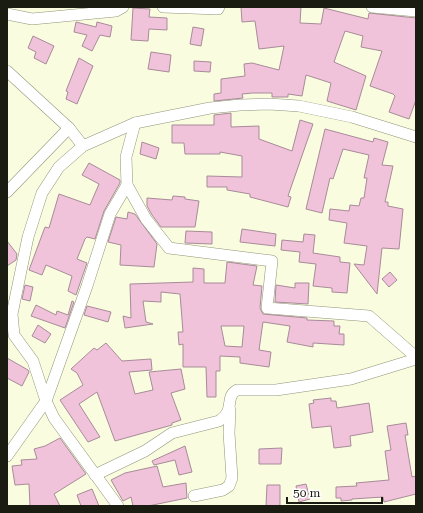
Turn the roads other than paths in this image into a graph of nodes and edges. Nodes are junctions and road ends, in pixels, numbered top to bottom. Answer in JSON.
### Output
{"nodes":[{"id":1,"x":123,"y":7,"type":"edge"},
{"id":2,"x":163,"y":7,"type":"edge"},
{"id":3,"x":219,"y":7,"type":"edge"},
{"id":4,"x":372,"y":7,"type":"edge"},
{"id":5,"x":394,"y":8,"type":"edge"},
{"id":6,"x":416,"y":11,"type":"edge"},
{"id":7,"x":7,"y":14,"type":"edge"},
{"id":8,"x":7,"y":71,"type":"edge"},
{"id":9,"x":135,"y":123,"type":"junction"},
{"id":10,"x":69,"y":128,"type":"junction"},
{"id":11,"x":416,"y":137,"type":"edge"},
{"id":12,"x":83,"y":146,"type":"junction"},
{"id":13,"x":126,"y":185,"type":"junction"},
{"id":14,"x":7,"y":192,"type":"edge"},
{"id":15,"x":416,"y":358,"type":"edge"},
{"id":16,"x":46,"y":401,"type":"junction"},
{"id":17,"x":230,"y":410,"type":"junction"},
{"id":18,"x":7,"y":456,"type":"edge"},
{"id":19,"x":95,"y":475,"type":"junction"},
{"id":20,"x":194,"y":496,"type":"dead end"},
{"id":21,"x":118,"y":506,"type":"edge"}],
"edges":[{"from":1,"to":7,"type":"street"},
{"from":2,"to":3,"type":"street"},
{"from":4,"to":5,"type":"street"},
{"from":5,"to":6,"type":"street"},
{"from":8,"to":10,"type":"street"},
{"from":9,"to":11,"type":"street"},
{"from":9,"to":12,"type":"street"},
{"from":9,"to":13,"type":"street"},
{"from":10,"to":12,"type":"street"},
{"from":10,"to":14,"type":"street"},
{"from":12,"to":16,"type":"street"},
{"from":13,"to":15,"type":"street"},
{"from":13,"to":16,"type":"street"},
{"from":15,"to":17,"type":"street"},
{"from":16,"to":18,"type":"street"},
{"from":16,"to":19,"type":"street"},
{"from":17,"to":19,"type":"street"},
{"from":17,"to":20,"type":"street"},
{"from":19,"to":21,"type":"street"}]}
